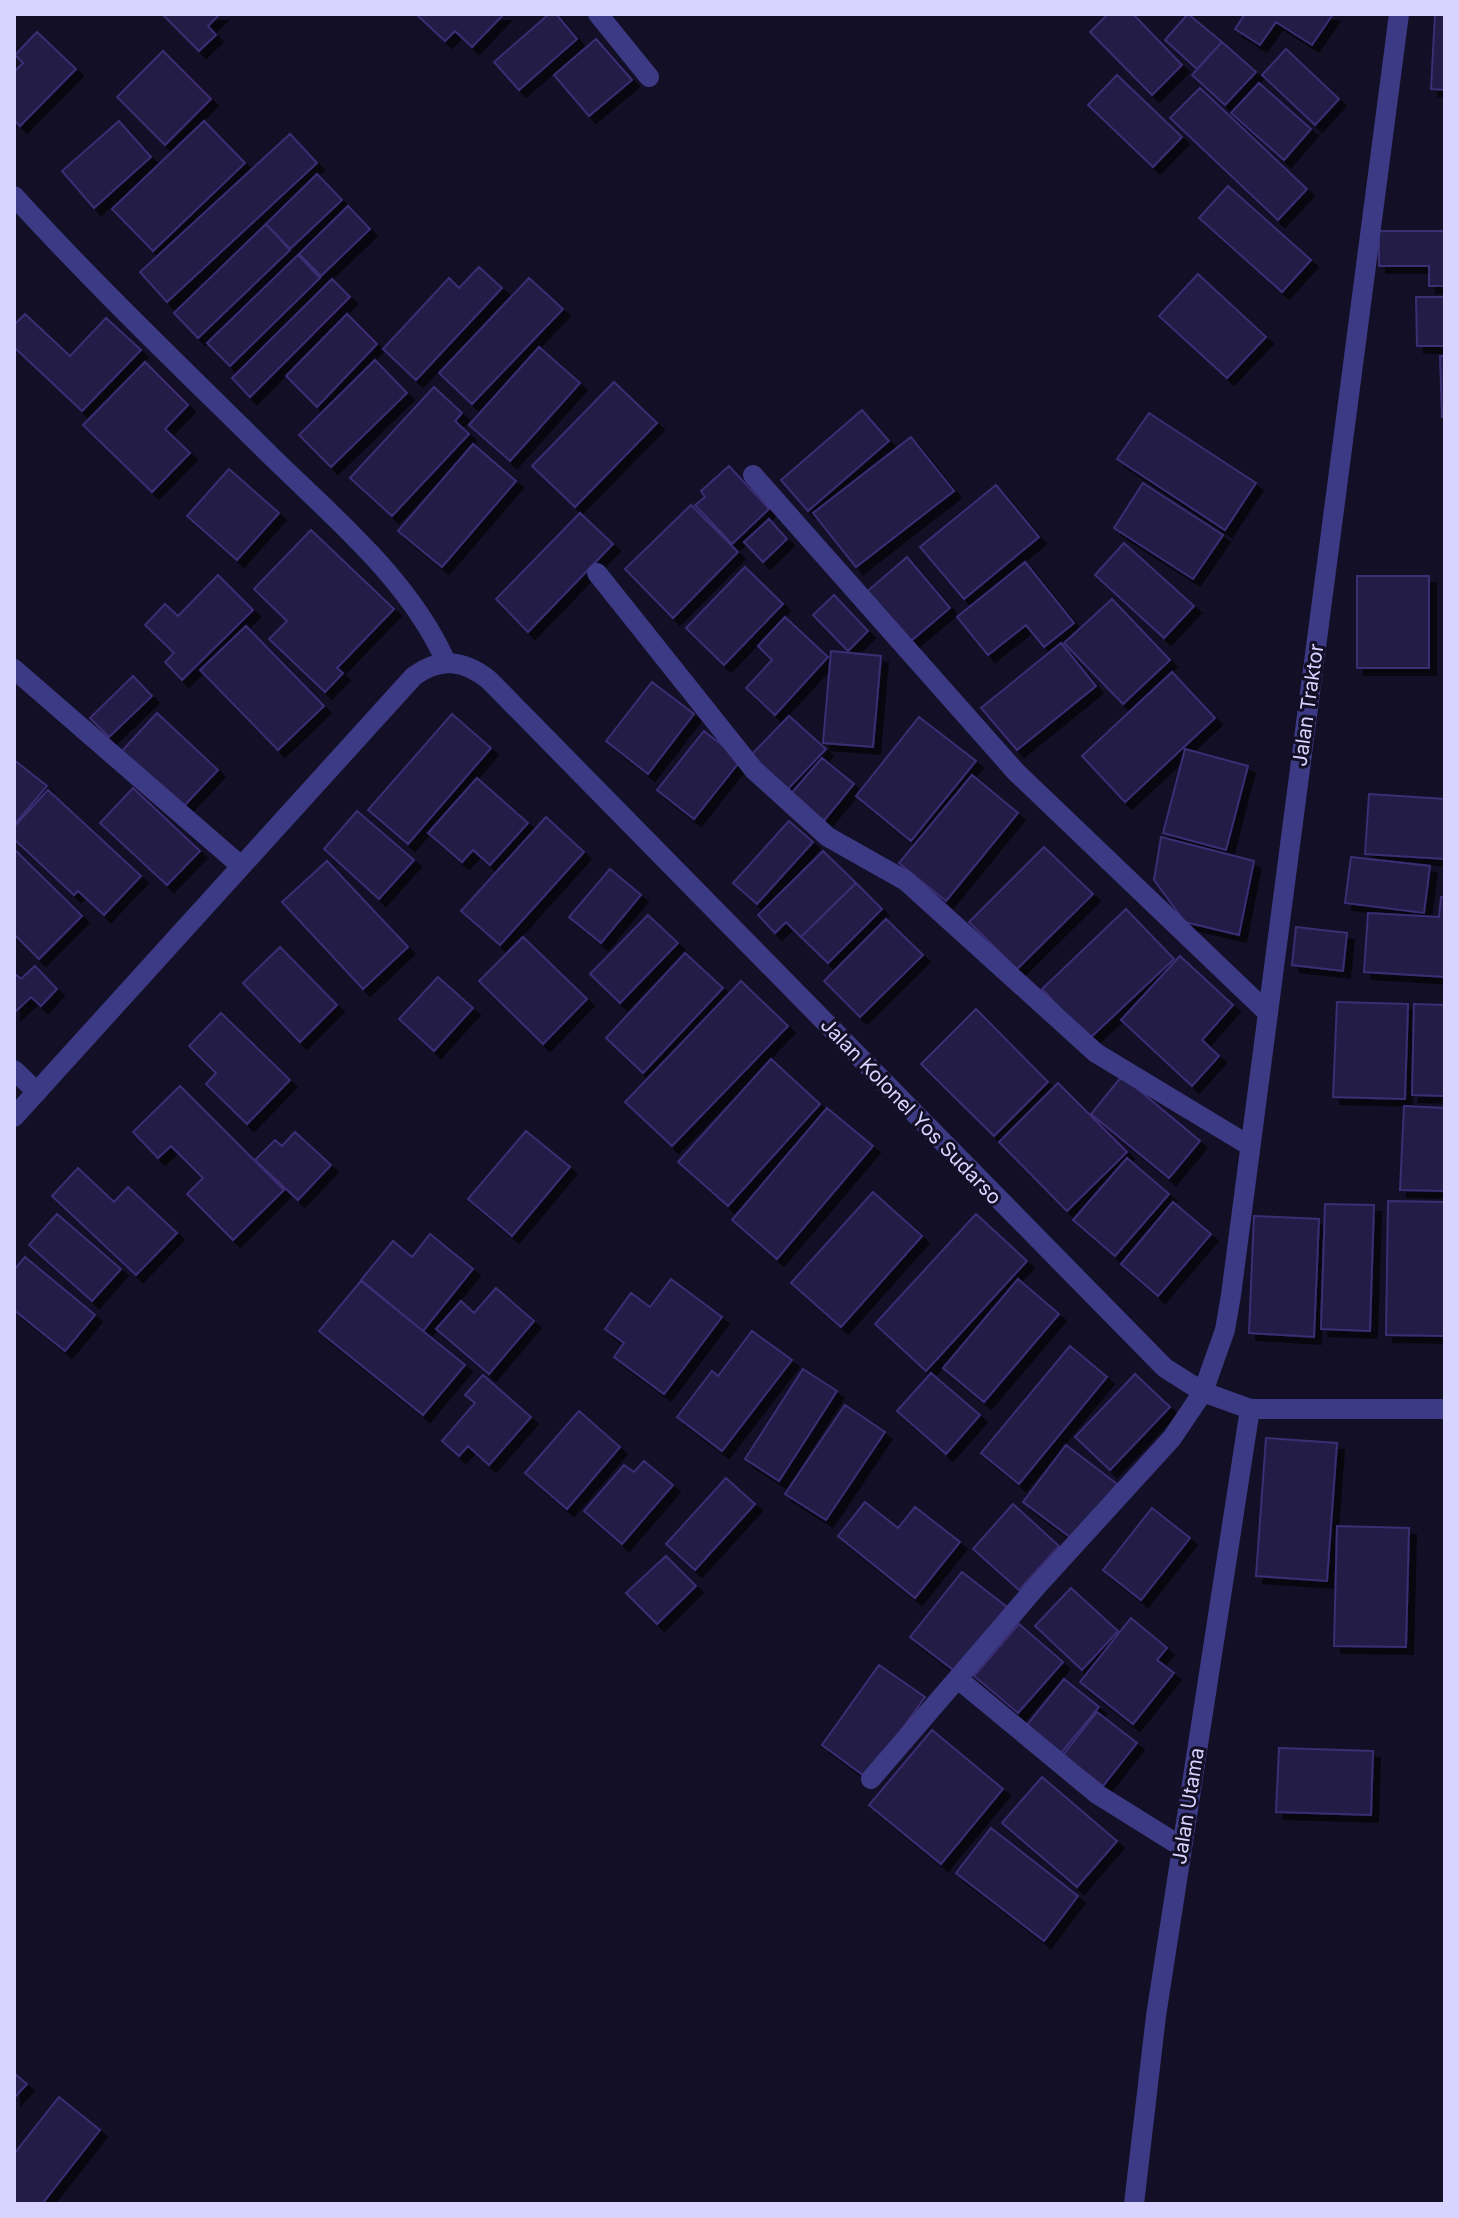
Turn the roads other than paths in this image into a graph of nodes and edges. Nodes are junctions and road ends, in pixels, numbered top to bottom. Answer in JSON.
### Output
{"nodes":[{"id":1,"x":598,"y":14,"type":"edge"},
{"id":2,"x":1399,"y":14,"type":"edge"},
{"id":3,"x":649,"y":77,"type":"dead end"},
{"id":4,"x":14,"y":196,"type":"edge"},
{"id":5,"x":753,"y":475,"type":"dead end"},
{"id":6,"x":597,"y":573,"type":"dead end"},
{"id":7,"x":446,"y":662,"type":"junction"},
{"id":8,"x":14,"y":669,"type":"edge"},
{"id":9,"x":241,"y":866,"type":"junction"},
{"id":10,"x":1268,"y":1013,"type":"junction"},
{"id":11,"x":14,"y":1070,"type":"edge"},
{"id":12,"x":37,"y":1092,"type":"junction"},
{"id":13,"x":14,"y":1117,"type":"edge"},
{"id":14,"x":1250,"y":1146,"type":"junction"},
{"id":15,"x":1203,"y":1392,"type":"junction"},
{"id":16,"x":1250,"y":1409,"type":"junction"},
{"id":17,"x":1445,"y":1409,"type":"edge"},
{"id":18,"x":958,"y":1679,"type":"junction"},
{"id":19,"x":871,"y":1779,"type":"dead end"},
{"id":20,"x":1182,"y":1847,"type":"junction"},
{"id":21,"x":1134,"y":2204,"type":"edge"}],
"edges":[{"from":1,"to":3,"type":"street"},
{"from":2,"to":10,"type":"street","name":"Jalan Traktor"},
{"from":4,"to":7,"type":"street"},
{"from":5,"to":10,"type":"street"},
{"from":6,"to":14,"type":"street"},
{"from":7,"to":9,"type":"street"},
{"from":7,"to":15,"type":"street","name":"Jalan Kolonel Yos Sudarso"},
{"from":8,"to":9,"type":"street"},
{"from":9,"to":12,"type":"street"},
{"from":10,"to":14,"type":"street","name":"Jalan Traktor"},
{"from":11,"to":12,"type":"street"},
{"from":12,"to":13,"type":"street"},
{"from":14,"to":15,"type":"street","name":"Jalan Traktor"},
{"from":15,"to":16,"type":"street","name":"Jalan Kolonel Yos Sudarso"},
{"from":15,"to":18,"type":"street","name":"Jalan Traktor"},
{"from":16,"to":17,"type":"street","name":"Jalan Kolonel Yos Sudarso"},
{"from":16,"to":20,"type":"street","name":"Jalan Utama"},
{"from":18,"to":19,"type":"street","name":"Jalan Traktor"},
{"from":18,"to":20,"type":"street"},
{"from":20,"to":21,"type":"street","name":"Jalan Utama"}]}
